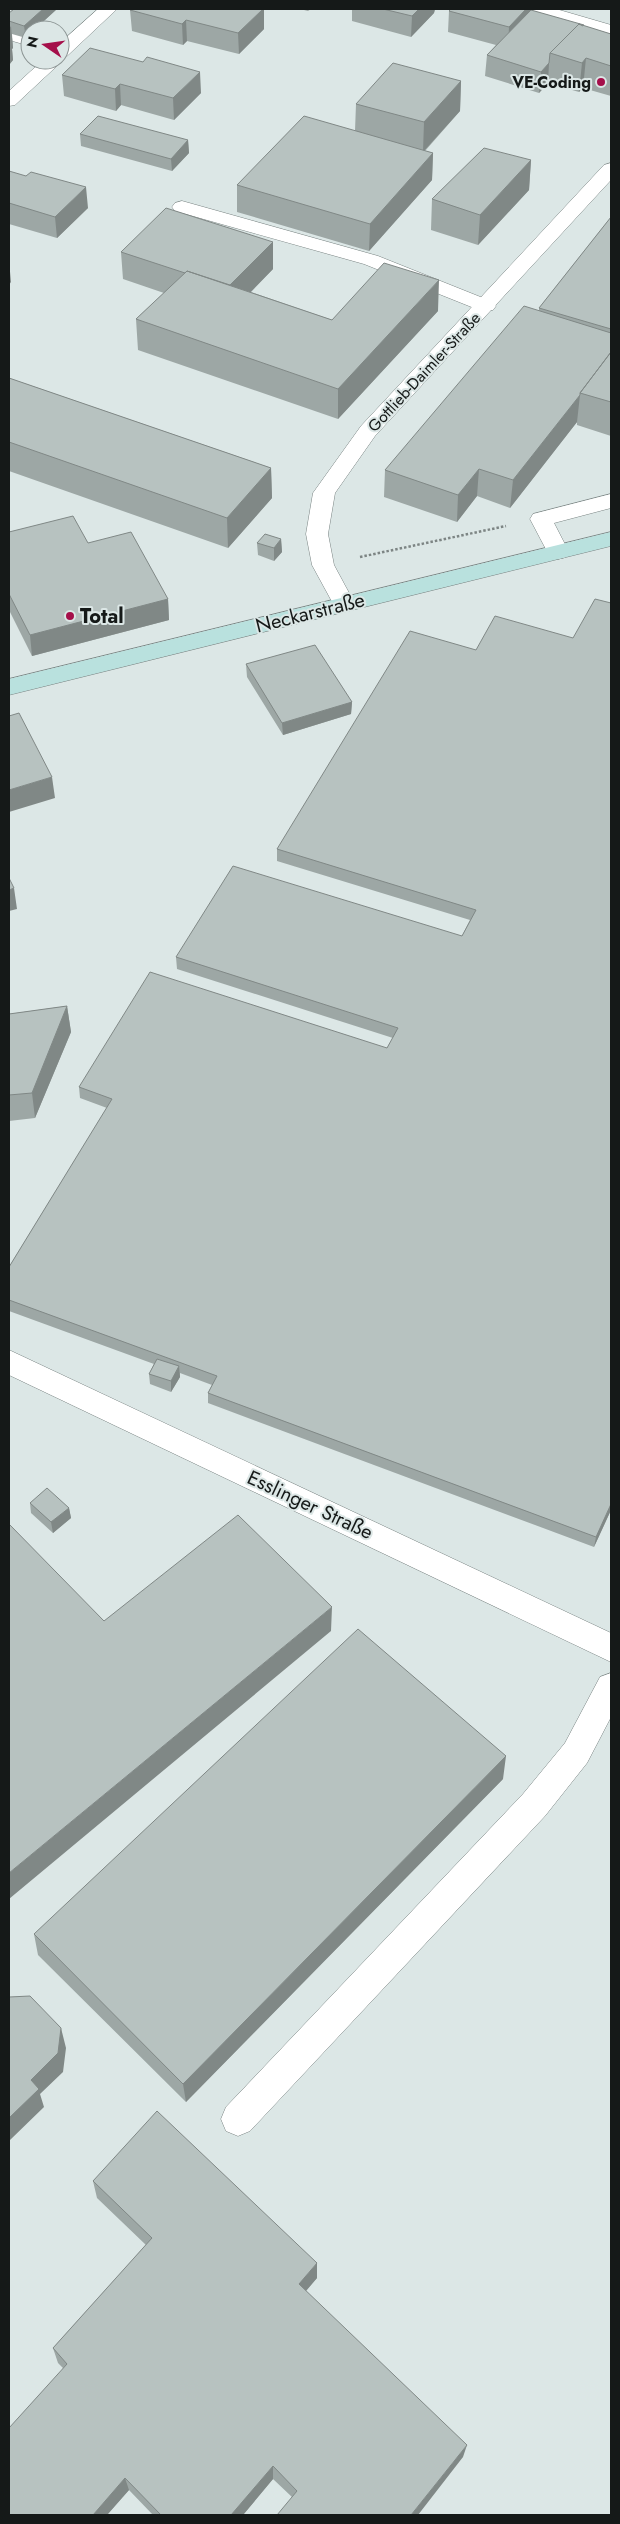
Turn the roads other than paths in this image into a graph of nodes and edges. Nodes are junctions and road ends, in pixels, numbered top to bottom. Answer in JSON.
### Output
{"nodes":[{"id":1,"x":108,"y":9,"type":"edge"},
{"id":2,"x":538,"y":9,"type":"edge"},
{"id":3,"x":611,"y":30,"type":"edge"},
{"id":4,"x":70,"y":43,"type":"edge"},
{"id":5,"x":41,"y":70,"type":"edge"},
{"id":6,"x":9,"y":101,"type":"edge"},
{"id":7,"x":611,"y":169,"type":"edge"},
{"id":8,"x":182,"y":207,"type":"dead end"},
{"id":9,"x":486,"y":306,"type":"junction"},
{"id":10,"x":611,"y":501,"type":"edge"},
{"id":11,"x":611,"y":539,"type":"edge"},
{"id":12,"x":558,"y":552,"type":"junction"},
{"id":13,"x":344,"y":604,"type":"junction"},
{"id":14,"x":9,"y":687,"type":"edge"},
{"id":15,"x":9,"y":1362,"type":"edge"},
{"id":16,"x":611,"y":1648,"type":"edge"},
{"id":17,"x":611,"y":1687,"type":"edge"},
{"id":18,"x":238,"y":2120,"type":"dead end"}],
"edges":[{"from":1,"to":4,"type":"street"},
{"from":2,"to":3,"type":"street"},
{"from":5,"to":6,"type":"street"},
{"from":7,"to":9,"type":"street","name":"Gottlieb-Daimler-Straße"},
{"from":8,"to":9,"type":"street"},
{"from":9,"to":13,"type":"street","name":"Gottlieb-Daimler-Straße"},
{"from":10,"to":12,"type":"street"},
{"from":11,"to":12,"type":"main road","name":"Neckarstraße"},
{"from":12,"to":13,"type":"main road","name":"Neckarstraße"},
{"from":13,"to":14,"type":"main road","name":"Neckarstraße"},
{"from":15,"to":16,"type":"street","name":"Esslinger Straße"},
{"from":17,"to":18,"type":"street"}]}
